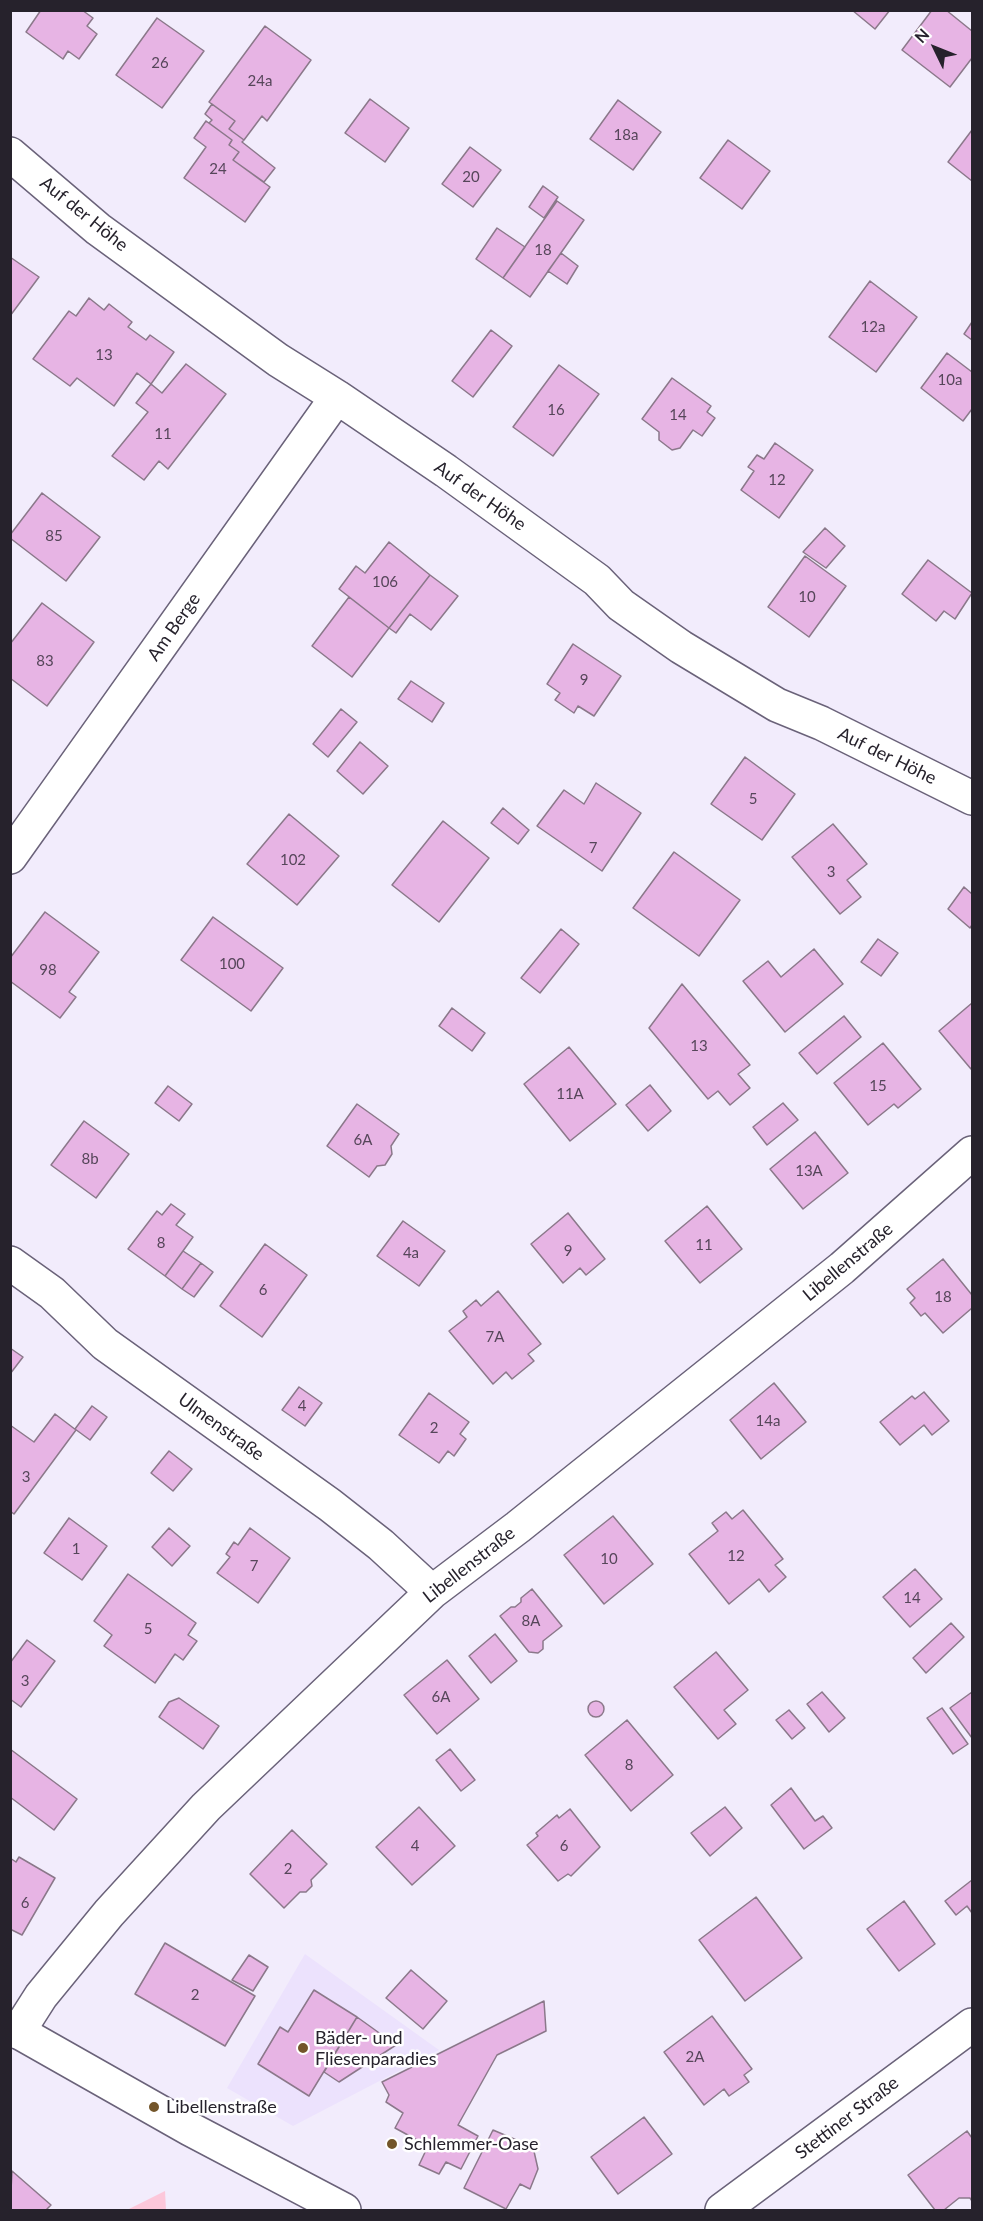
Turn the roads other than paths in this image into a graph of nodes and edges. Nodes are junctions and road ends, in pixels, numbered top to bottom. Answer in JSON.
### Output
{"nodes":[{"id":1,"x":10,"y":154,"type":"edge"},
{"id":2,"x":337,"y":397,"type":"junction"},
{"id":3,"x":972,"y":798,"type":"edge"},
{"id":4,"x":10,"y":857,"type":"edge"},
{"id":5,"x":972,"y":1153,"type":"edge"},
{"id":6,"x":10,"y":1263,"type":"edge"},
{"id":7,"x":432,"y":1592,"type":"junction"},
{"id":8,"x":972,"y":2025,"type":"edge"},
{"id":9,"x":14,"y":2029,"type":"edge"},
{"id":10,"x":344,"y":2211,"type":"edge"},
{"id":11,"x":722,"y":2211,"type":"edge"}],
"edges":[{"from":1,"to":2,"type":"street","name":"Auf der Höhe"},
{"from":2,"to":3,"type":"street","name":"Auf der Höhe"},
{"from":2,"to":4,"type":"street","name":"Am Berge"},
{"from":5,"to":7,"type":"street","name":"Libellenstraße"},
{"from":6,"to":7,"type":"street","name":"Ulmenstraße"},
{"from":7,"to":9,"type":"street","name":"Libellenstraße"},
{"from":8,"to":11,"type":"street","name":"Stettiner Straße"},
{"from":9,"to":10,"type":"street"}]}
